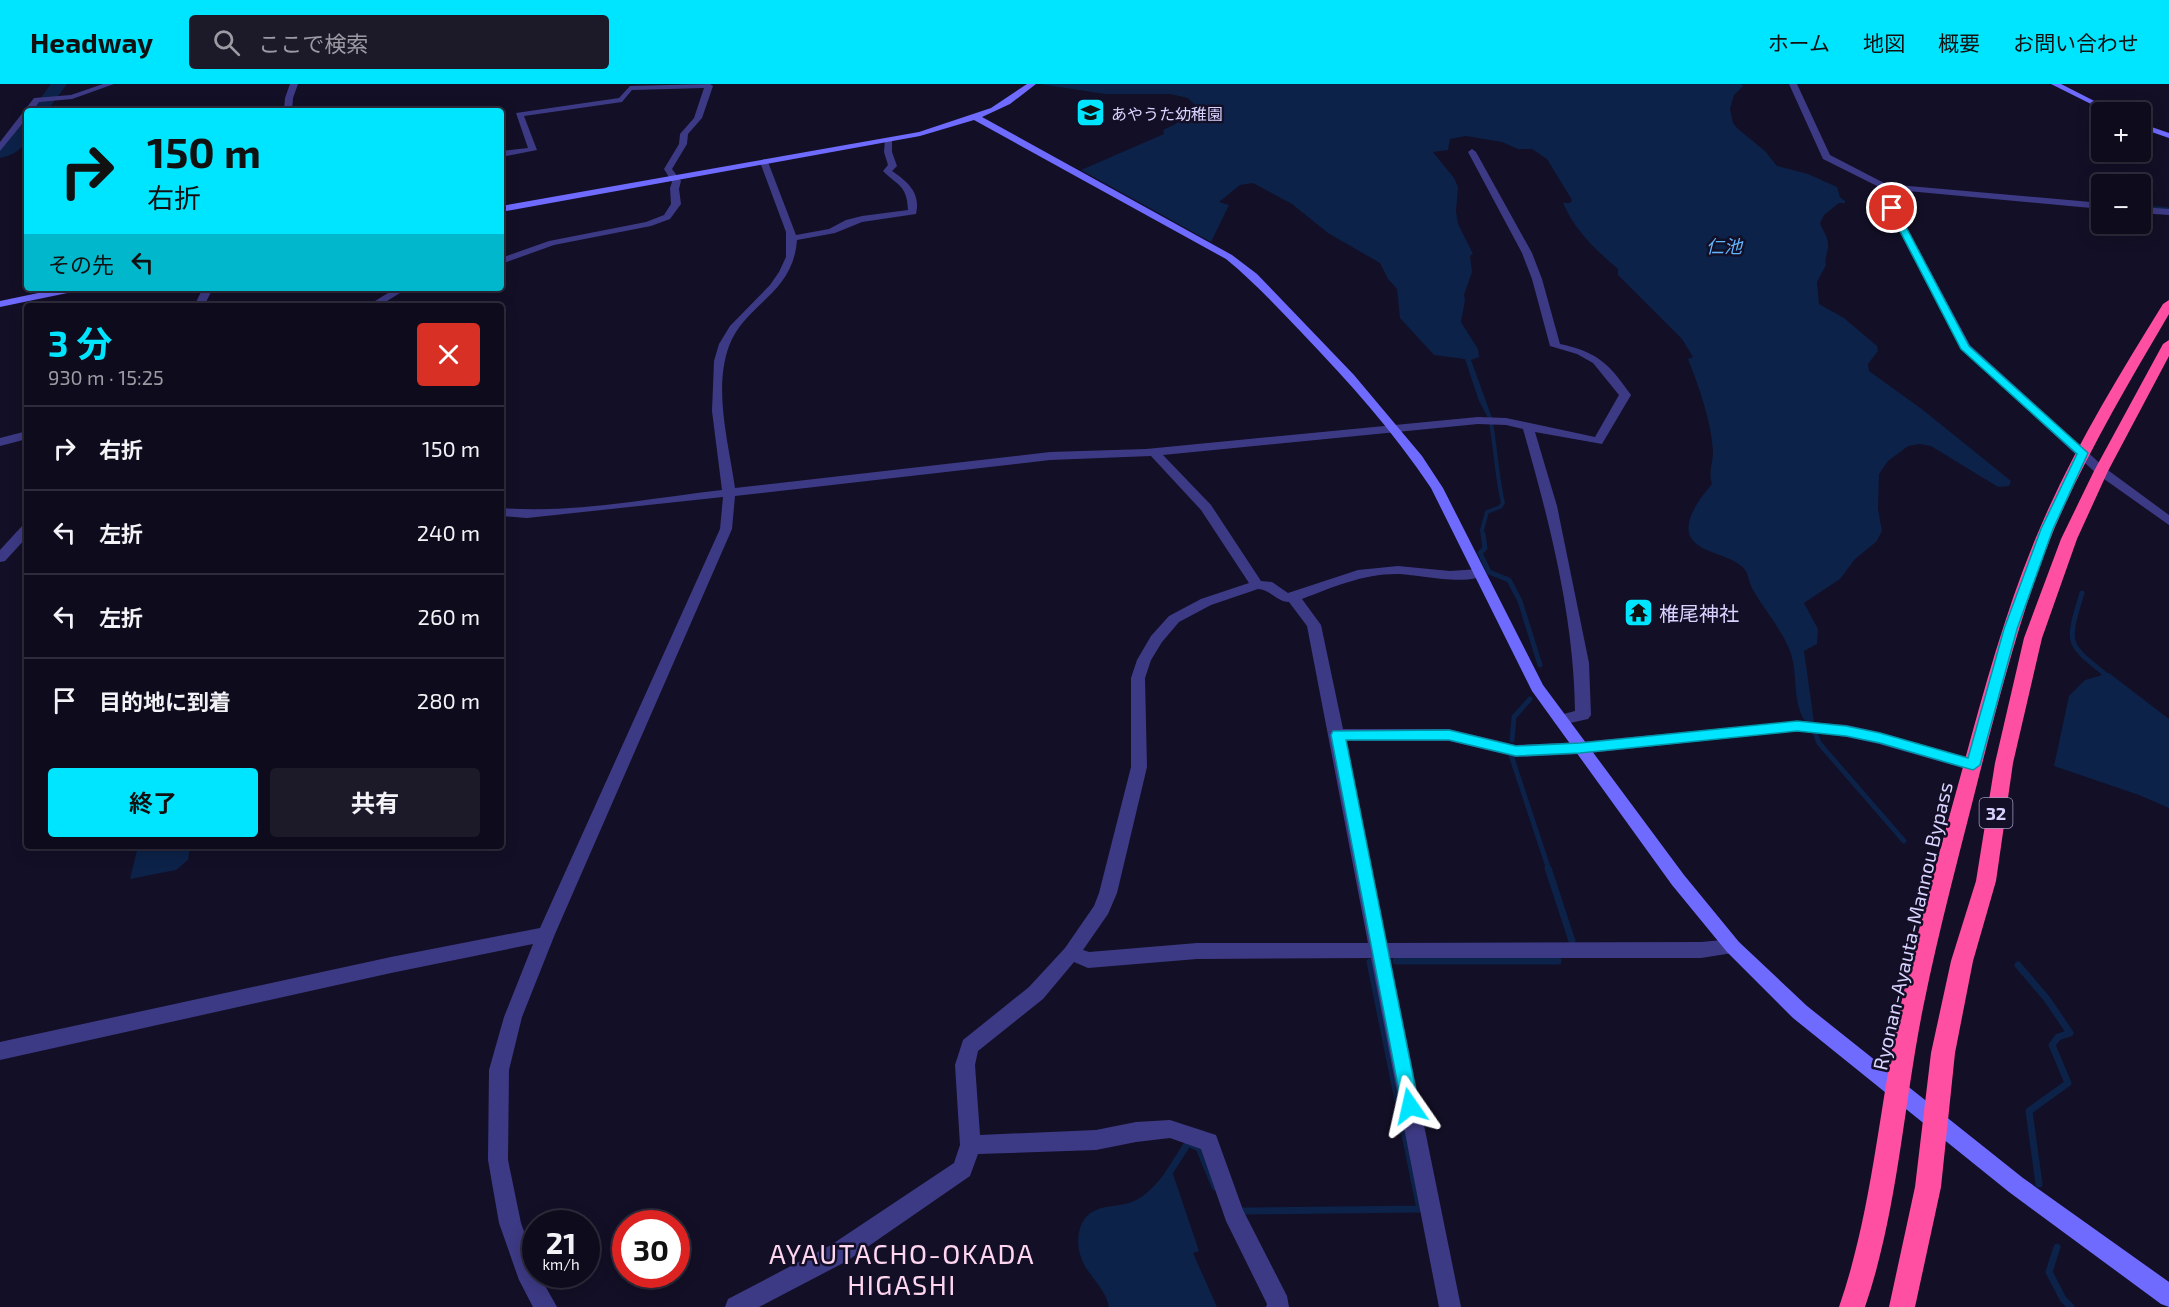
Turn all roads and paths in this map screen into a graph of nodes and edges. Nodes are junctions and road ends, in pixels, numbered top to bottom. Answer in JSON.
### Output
{"nodes":[{"id":1,"x":110,"y":84,"type":"edge"},
{"id":2,"x":294,"y":84,"type":"edge"},
{"id":3,"x":1032,"y":84,"type":"edge"},
{"id":4,"x":1793,"y":84,"type":"edge"},
{"id":5,"x":2055,"y":84,"type":"edge"},
{"id":6,"x":2092,"y":102,"type":"edge"},
{"id":7,"x":31,"y":108,"type":"edge"},
{"id":8,"x":288,"y":108,"type":"edge"},
{"id":9,"x":24,"y":117,"type":"edge"},
{"id":10,"x":975,"y":117,"type":"junction"},
{"id":11,"x":2151,"y":129,"type":"edge"},
{"id":12,"x":2169,"y":136,"type":"edge"},
{"id":13,"x":888,"y":141,"type":"junction"},
{"id":14,"x":0,"y":148,"type":"edge"},
{"id":15,"x":1472,"y":152,"type":"dead end"},
{"id":16,"x":504,"y":154,"type":"edge"},
{"id":17,"x":764,"y":162,"type":"junction"},
{"id":18,"x":674,"y":185,"type":"junction"},
{"id":19,"x":1884,"y":186,"type":"junction"},
{"id":20,"x":2091,"y":205,"type":"edge"},
{"id":21,"x":504,"y":208,"type":"edge"},
{"id":22,"x":2151,"y":211,"type":"edge"},
{"id":23,"x":2169,"y":212,"type":"edge"},
{"id":24,"x":792,"y":237,"type":"junction"},
{"id":25,"x":504,"y":260,"type":"edge"},
{"id":26,"x":63,"y":291,"type":"edge"},
{"id":27,"x":398,"y":291,"type":"edge"},
{"id":28,"x":377,"y":303,"type":"edge"},
{"id":29,"x":0,"y":304,"type":"edge"},
{"id":30,"x":2169,"y":304,"type":"edge"},
{"id":31,"x":2169,"y":344,"type":"edge"},
{"id":32,"x":1528,"y":427,"type":"junction"},
{"id":33,"x":1396,"y":428,"type":"junction"},
{"id":34,"x":24,"y":436,"type":"edge"},
{"id":35,"x":0,"y":442,"type":"edge"},
{"id":36,"x":1155,"y":453,"type":"junction"},
{"id":37,"x":2082,"y":453,"type":"junction"},
{"id":38,"x":2101,"y":471,"type":"junction"},
{"id":39,"x":729,"y":494,"type":"junction"},
{"id":40,"x":504,"y":512,"type":"edge"},
{"id":41,"x":2169,"y":521,"type":"edge"},
{"id":42,"x":24,"y":532,"type":"edge"},
{"id":43,"x":0,"y":558,"type":"edge"},
{"id":44,"x":1479,"y":573,"type":"junction"},
{"id":45,"x":1257,"y":585,"type":"junction"},
{"id":46,"x":1293,"y":597,"type":"junction"},
{"id":47,"x":1561,"y":720,"type":"junction"},
{"id":48,"x":1338,"y":735,"type":"junction"},
{"id":49,"x":1580,"y":748,"type":"junction"},
{"id":50,"x":1973,"y":765,"type":"junction"},
{"id":51,"x":546,"y":934,"type":"junction"},
{"id":52,"x":1733,"y":947,"type":"junction"},
{"id":53,"x":1378,"y":950,"type":"junction"},
{"id":54,"x":1071,"y":953,"type":"junction"},
{"id":55,"x":0,"y":1051,"type":"edge"},
{"id":56,"x":1898,"y":1090,"type":"junction"},
{"id":57,"x":1936,"y":1120,"type":"junction"},
{"id":58,"x":970,"y":1145,"type":"junction"},
{"id":59,"x":2169,"y":1296,"type":"edge"},
{"id":60,"x":546,"y":1307,"type":"edge"},
{"id":61,"x":736,"y":1307,"type":"edge"},
{"id":62,"x":1277,"y":1307,"type":"edge"},
{"id":63,"x":1450,"y":1307,"type":"edge"},
{"id":64,"x":1852,"y":1307,"type":"edge"},
{"id":65,"x":1902,"y":1307,"type":"edge"}],
"edges":[{"from":1,"to":7,"type":"street"},
{"from":2,"to":8,"type":"street"},
{"from":3,"to":10,"type":"street"},
{"from":4,"to":19,"type":"street"},
{"from":5,"to":6,"type":"street"},
{"from":9,"to":14,"type":"street"},
{"from":10,"to":13,"type":"street"},
{"from":10,"to":33,"type":"street"},
{"from":11,"to":12,"type":"street"},
{"from":13,"to":17,"type":"street"},
{"from":13,"to":24,"type":"street"},
{"from":15,"to":32,"type":"street"},
{"from":16,"to":18,"type":"street"},
{"from":17,"to":18,"type":"street"},
{"from":17,"to":24,"type":"street"},
{"from":18,"to":21,"type":"street"},
{"from":18,"to":25,"type":"street"},
{"from":19,"to":20,"type":"street"},
{"from":19,"to":37,"type":"street"},
{"from":22,"to":23,"type":"street"},
{"from":24,"to":39,"type":"street"},
{"from":26,"to":29,"type":"street"},
{"from":27,"to":28,"type":"street"},
{"from":30,"to":37,"type":"highway","name":"Ryonan-Ayauta-Mannou Bypass","number":"32"},
{"from":31,"to":38,"type":"highway","number":"32"},
{"from":32,"to":33,"type":"street"},
{"from":32,"to":47,"type":"street"},
{"from":33,"to":36,"type":"street"},
{"from":33,"to":44,"type":"street"},
{"from":34,"to":35,"type":"street"},
{"from":36,"to":39,"type":"street"},
{"from":36,"to":45,"type":"street"},
{"from":37,"to":38,"type":"street"},
{"from":37,"to":50,"type":"highway","name":"Ryonan-Ayauta-Mannou Bypass","number":"32"},
{"from":38,"to":41,"type":"street"},
{"from":38,"to":57,"type":"highway","number":"32"},
{"from":39,"to":40,"type":"street"},
{"from":39,"to":51,"type":"street"},
{"from":42,"to":43,"type":"street"},
{"from":44,"to":46,"type":"street"},
{"from":44,"to":47,"type":"street"},
{"from":45,"to":46,"type":"street"},
{"from":45,"to":54,"type":"street"},
{"from":46,"to":48,"type":"street"},
{"from":47,"to":49,"type":"street"},
{"from":48,"to":49,"type":"street"},
{"from":48,"to":53,"type":"street"},
{"from":49,"to":50,"type":"street"},
{"from":49,"to":52,"type":"street"},
{"from":50,"to":56,"type":"highway","name":"Ryonan-Ayauta-Mannou Bypass","number":"32"},
{"from":51,"to":55,"type":"street"},
{"from":51,"to":60,"type":"street"},
{"from":52,"to":53,"type":"street"},
{"from":52,"to":56,"type":"street"},
{"from":53,"to":54,"type":"street"},
{"from":53,"to":63,"type":"street"},
{"from":54,"to":58,"type":"street"},
{"from":56,"to":57,"type":"street"},
{"from":56,"to":64,"type":"highway","name":"Ryonan-Ayauta-Mannou Bypass","number":"32"},
{"from":57,"to":59,"type":"street"},
{"from":57,"to":65,"type":"highway","number":"32"},
{"from":58,"to":61,"type":"street"},
{"from":58,"to":62,"type":"street"}]}
